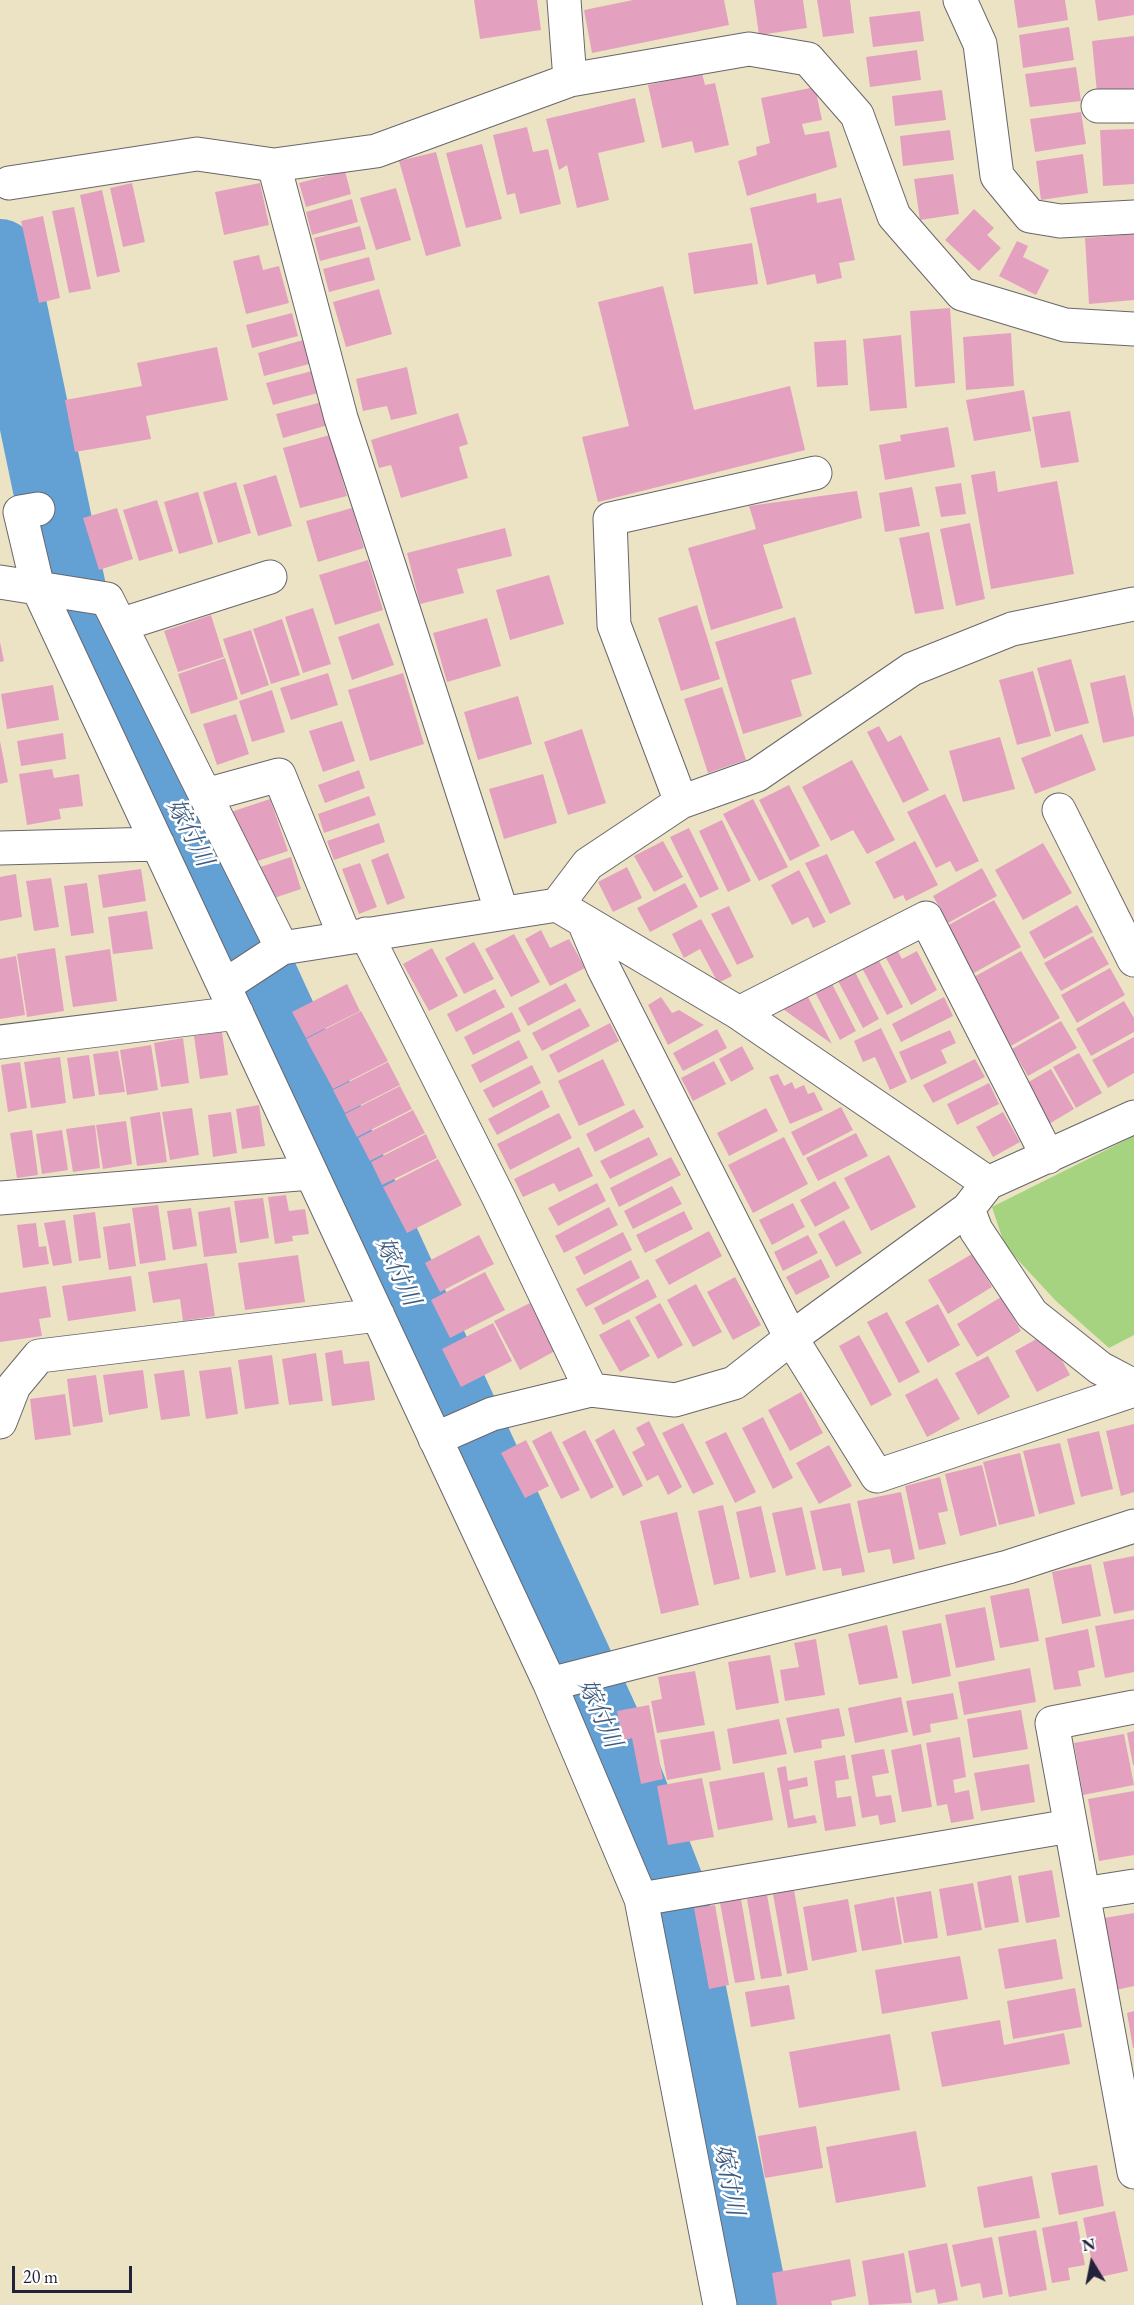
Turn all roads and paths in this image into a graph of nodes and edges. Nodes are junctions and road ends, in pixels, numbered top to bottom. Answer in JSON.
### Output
{"nodes":[{"id":1,"x":564,"y":0,"type":"edge"},
{"id":2,"x":960,"y":0,"type":"edge"},
{"id":3,"x":570,"y":80,"type":"junction"},
{"id":4,"x":1098,"y":106,"type":"dead end"},
{"id":5,"x":1134,"y":106,"type":"edge"},
{"id":6,"x":274,"y":165,"type":"junction"},
{"id":7,"x":9,"y":183,"type":"dead end"},
{"id":8,"x":1134,"y":217,"type":"edge"},
{"id":9,"x":1134,"y":329,"type":"edge"},
{"id":10,"x":815,"y":473,"type":"dead end"},
{"id":11,"x":38,"y":509,"type":"dead end"},
{"id":12,"x":270,"y":577,"type":"dead end"},
{"id":13,"x":0,"y":582,"type":"edge"},
{"id":14,"x":38,"y":588,"type":"junction"},
{"id":15,"x":1134,"y":604,"type":"edge"},
{"id":16,"x":113,"y":612,"type":"junction"},
{"id":17,"x":206,"y":795,"type":"junction"},
{"id":18,"x":681,"y":802,"type":"junction"},
{"id":19,"x":1059,"y":810,"type":"dead end"},
{"id":20,"x":158,"y":844,"type":"junction"},
{"id":21,"x":0,"y":848,"type":"edge"},
{"id":22,"x":502,"y":913,"type":"junction"},
{"id":23,"x":571,"y":913,"type":"junction"},
{"id":24,"x":355,"y":936,"type":"junction"},
{"id":25,"x":282,"y":948,"type":"junction"},
{"id":26,"x":1134,"y":960,"type":"edge"},
{"id":27,"x":231,"y":1000,"type":"junction"},
{"id":28,"x":739,"y":1013,"type":"junction"},
{"id":29,"x":0,"y":1042,"type":"edge"},
{"id":30,"x":1134,"y":1117,"type":"edge"},
{"id":31,"x":1048,"y":1157,"type":"junction"},
{"id":32,"x":311,"y":1173,"type":"junction"},
{"id":33,"x":988,"y":1183,"type":"junction"},
{"id":34,"x":0,"y":1198,"type":"edge"},
{"id":35,"x":968,"y":1209,"type":"junction"},
{"id":36,"x":378,"y":1316,"type":"junction"},
{"id":37,"x":790,"y":1338,"type":"junction"},
{"id":38,"x":1134,"y":1388,"type":"edge"},
{"id":39,"x":591,"y":1390,"type":"junction"},
{"id":40,"x":0,"y":1422,"type":"edge"},
{"id":41,"x":435,"y":1439,"type":"junction"},
{"id":42,"x":1134,"y":1526,"type":"edge"},
{"id":43,"x":550,"y":1684,"type":"junction"},
{"id":44,"x":1134,"y":1707,"type":"edge"},
{"id":45,"x":1071,"y":1826,"type":"junction"},
{"id":46,"x":1134,"y":1886,"type":"edge"},
{"id":47,"x":1083,"y":1894,"type":"junction"},
{"id":48,"x":641,"y":1899,"type":"junction"},
{"id":49,"x":1128,"y":2103,"type":"edge"},
{"id":50,"x":1134,"y":2172,"type":"edge"},
{"id":51,"x":720,"y":2305,"type":"edge"}],
"edges":[{"from":1,"to":3,"type":"street"},
{"from":2,"to":8,"type":"street"},
{"from":3,"to":6,"type":"street"},
{"from":3,"to":9,"type":"street"},
{"from":4,"to":5,"type":"street"},
{"from":6,"to":7,"type":"street"},
{"from":6,"to":22,"type":"street"},
{"from":10,"to":18,"type":"street"},
{"from":11,"to":14,"type":"street"},
{"from":12,"to":16,"type":"street"},
{"from":13,"to":14,"type":"street"},
{"from":14,"to":16,"type":"street"},
{"from":14,"to":20,"type":"street"},
{"from":15,"to":18,"type":"street"},
{"from":16,"to":17,"type":"street"},
{"from":17,"to":24,"type":"street"},
{"from":17,"to":25,"type":"street"},
{"from":18,"to":23,"type":"street"},
{"from":19,"to":26,"type":"street"},
{"from":20,"to":21,"type":"street"},
{"from":20,"to":27,"type":"street"},
{"from":22,"to":23,"type":"street"},
{"from":22,"to":24,"type":"street"},
{"from":23,"to":28,"type":"street"},
{"from":23,"to":37,"type":"street"},
{"from":24,"to":25,"type":"street"},
{"from":24,"to":39,"type":"street"},
{"from":25,"to":27,"type":"street"},
{"from":27,"to":29,"type":"street"},
{"from":27,"to":32,"type":"street"},
{"from":28,"to":31,"type":"street"},
{"from":28,"to":33,"type":"street"},
{"from":30,"to":31,"type":"street"},
{"from":31,"to":33,"type":"street"},
{"from":32,"to":34,"type":"street"},
{"from":32,"to":36,"type":"street"},
{"from":33,"to":35,"type":"street"},
{"from":35,"to":37,"type":"street"},
{"from":35,"to":38,"type":"street"},
{"from":36,"to":40,"type":"street"},
{"from":36,"to":41,"type":"street"},
{"from":37,"to":38,"type":"street"},
{"from":37,"to":39,"type":"street"},
{"from":39,"to":41,"type":"street"},
{"from":41,"to":43,"type":"street"},
{"from":42,"to":43,"type":"street"},
{"from":43,"to":48,"type":"street"},
{"from":44,"to":45,"type":"street"},
{"from":45,"to":47,"type":"street"},
{"from":45,"to":48,"type":"street"},
{"from":46,"to":47,"type":"street"},
{"from":47,"to":49,"type":"street"},
{"from":48,"to":51,"type":"street"},
{"from":49,"to":50,"type":"street"}]}
